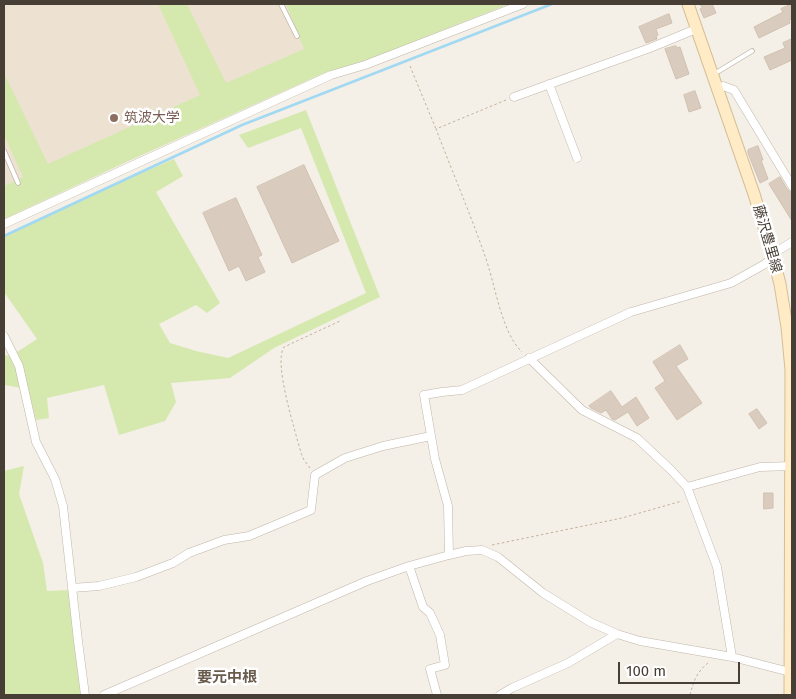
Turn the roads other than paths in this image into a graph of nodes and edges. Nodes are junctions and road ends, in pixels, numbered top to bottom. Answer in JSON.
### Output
{"nodes":[{"id":1,"x":281,"y":4,"type":"edge"},
{"id":2,"x":523,"y":4,"type":"edge"},
{"id":3,"x":688,"y":4,"type":"edge"},
{"id":4,"x":696,"y":29,"type":"junction"},
{"id":5,"x":297,"y":36,"type":"dead end"},
{"id":6,"x":752,"y":51,"type":"dead end"},
{"id":7,"x":712,"y":74,"type":"junction"},
{"id":8,"x":549,"y":84,"type":"junction"},
{"id":9,"x":717,"y":89,"type":"junction"},
{"id":10,"x":514,"y":97,"type":"road end"},
{"id":11,"x":4,"y":151,"type":"edge"},
{"id":12,"x":577,"y":158,"type":"dead end"},
{"id":13,"x":18,"y":183,"type":"dead end"},
{"id":14,"x":792,"y":186,"type":"edge"},
{"id":15,"x":4,"y":224,"type":"edge"},
{"id":16,"x":792,"y":242,"type":"edge"},
{"id":17,"x":774,"y":258,"type":"junction"},
{"id":18,"x":4,"y":336,"type":"edge"},
{"id":19,"x":529,"y":358,"type":"junction"},
{"id":20,"x":431,"y":436,"type":"junction"},
{"id":21,"x":792,"y":466,"type":"edge"},
{"id":22,"x":687,"y":487,"type":"junction"},
{"id":23,"x":449,"y":556,"type":"junction"},
{"id":24,"x":410,"y":566,"type":"junction"},
{"id":25,"x":72,"y":588,"type":"junction"},
{"id":26,"x":617,"y":634,"type":"junction"},
{"id":27,"x":791,"y":657,"type":"edge"},
{"id":28,"x":732,"y":658,"type":"junction"},
{"id":29,"x":790,"y":672,"type":"junction"},
{"id":30,"x":85,"y":695,"type":"edge"},
{"id":31,"x":107,"y":695,"type":"edge"},
{"id":32,"x":437,"y":695,"type":"edge"},
{"id":33,"x":500,"y":695,"type":"edge"},
{"id":34,"x":790,"y":695,"type":"edge"}],
"edges":[{"from":1,"to":5,"type":"lane"},
{"from":2,"to":15,"type":"street"},
{"from":3,"to":4,"type":"main road","name":"藤沢豊里線"},
{"from":4,"to":7,"type":"main road","name":"藤沢豊里線"},
{"from":4,"to":8,"type":"street"},
{"from":6,"to":7,"type":"lane"},
{"from":7,"to":9,"type":"main road","name":"藤沢豊里線"},
{"from":8,"to":10,"type":"street"},
{"from":8,"to":12,"type":"street"},
{"from":9,"to":14,"type":"street"},
{"from":9,"to":17,"type":"main road","name":"藤沢豊里線"},
{"from":11,"to":13,"type":"lane"},
{"from":16,"to":17,"type":"street"},
{"from":17,"to":19,"type":"street"},
{"from":17,"to":21,"type":"main road","name":"藤沢豊里線"},
{"from":18,"to":25,"type":"street"},
{"from":19,"to":20,"type":"street"},
{"from":19,"to":22,"type":"street"},
{"from":20,"to":23,"type":"street"},
{"from":20,"to":25,"type":"street"},
{"from":21,"to":22,"type":"street"},
{"from":21,"to":27,"type":"main road","name":"藤沢豊里線"},
{"from":22,"to":28,"type":"street"},
{"from":23,"to":24,"type":"street"},
{"from":23,"to":26,"type":"street"},
{"from":24,"to":31,"type":"street"},
{"from":24,"to":32,"type":"street"},
{"from":25,"to":30,"type":"street"},
{"from":26,"to":28,"type":"street"},
{"from":26,"to":33,"type":"street"},
{"from":27,"to":29,"type":"main road","name":"藤沢豊里線"},
{"from":28,"to":29,"type":"street"},
{"from":29,"to":34,"type":"main road","name":"藤沢豊里線"}]}
